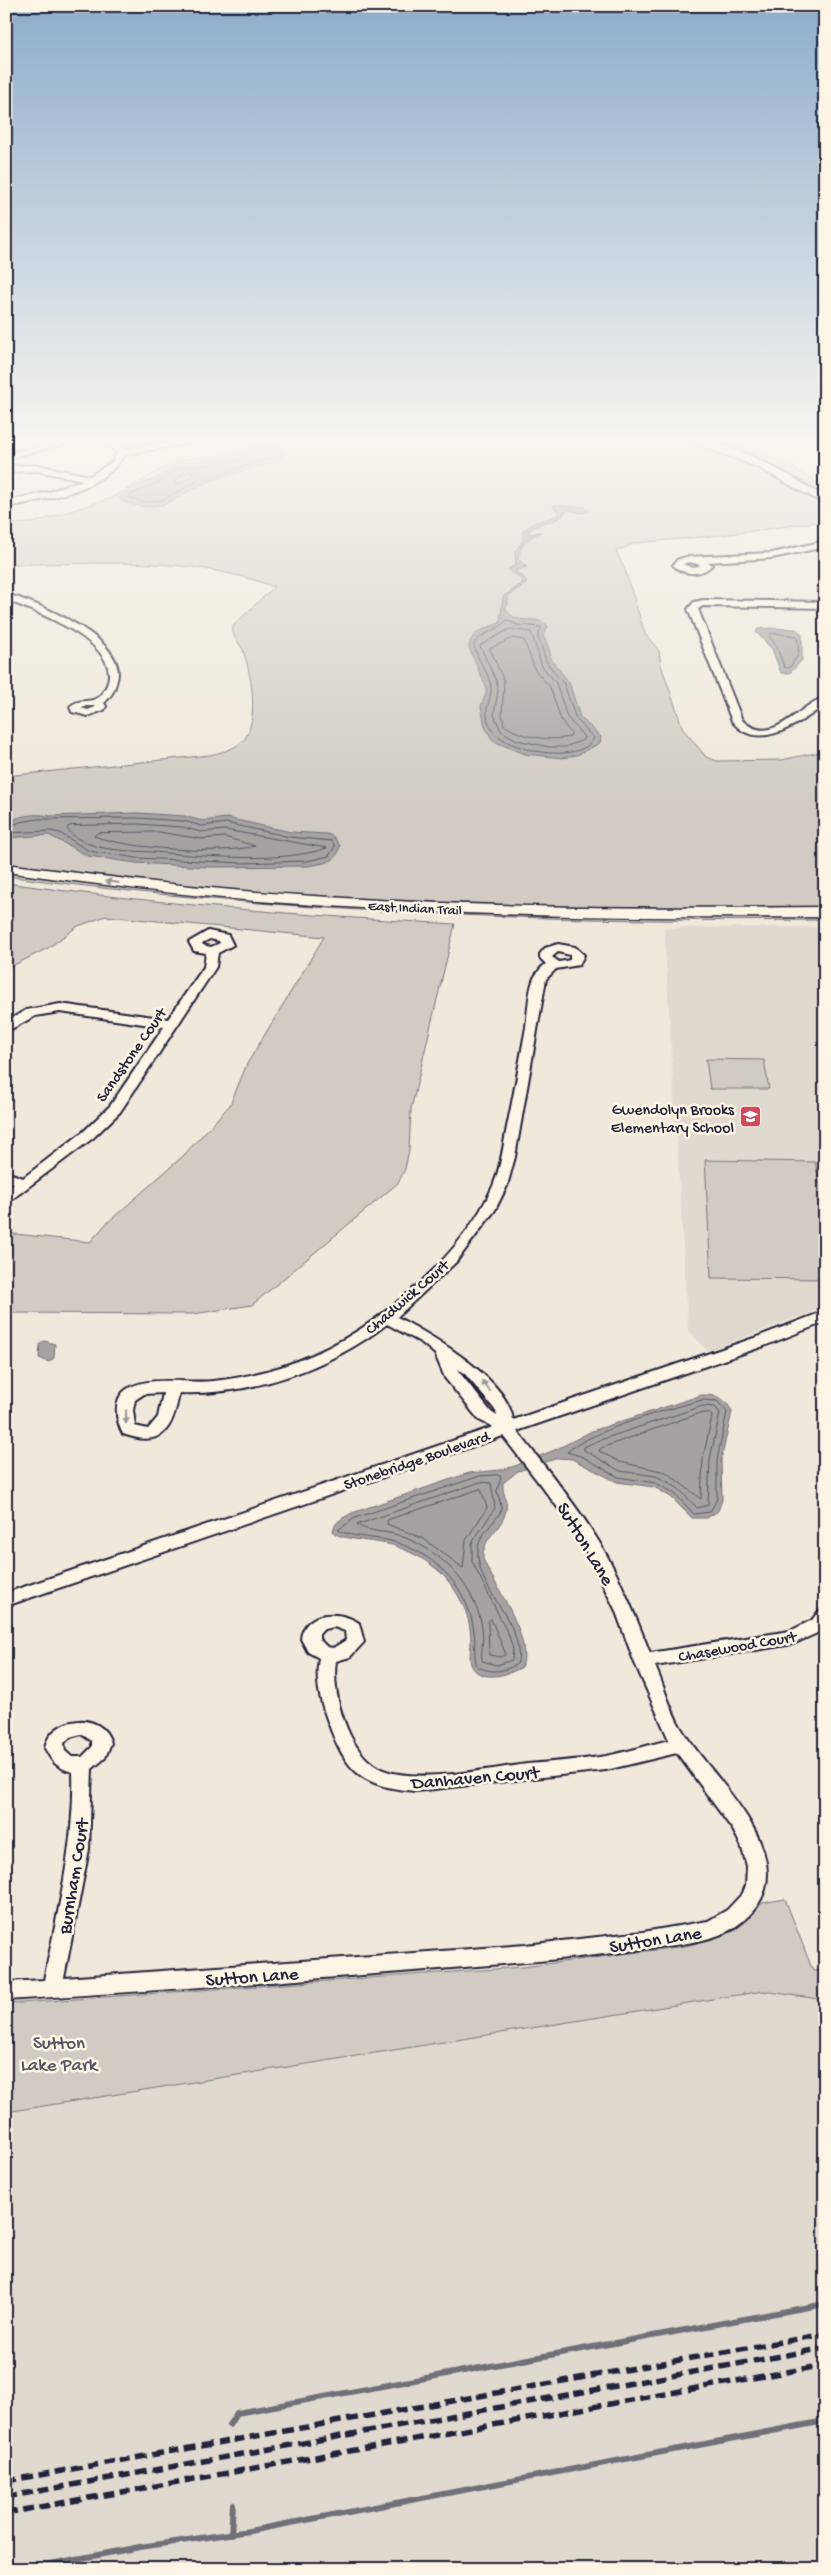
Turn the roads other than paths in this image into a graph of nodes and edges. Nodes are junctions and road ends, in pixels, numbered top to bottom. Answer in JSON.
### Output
{"nodes":[{"id":1,"x":6,"y":597,"type":"edge"},
{"id":2,"x":825,"y":606,"type":"edge"},
{"id":3,"x":825,"y":700,"type":"edge"},
{"id":4,"x":96,"y":703,"type":"dead end"},
{"id":5,"x":6,"y":868,"type":"edge"},
{"id":6,"x":6,"y":879,"type":"edge"},
{"id":7,"x":825,"y":912,"type":"edge"},
{"id":8,"x":825,"y":923,"type":"edge"},
{"id":9,"x":212,"y":951,"type":"dead end"},
{"id":10,"x":554,"y":964,"type":"dead end"},
{"id":11,"x":172,"y":1024,"type":"junction"},
{"id":12,"x":6,"y":1028,"type":"edge"},
{"id":13,"x":6,"y":1176,"type":"edge"},
{"id":14,"x":23,"y":1183,"type":"junction"},
{"id":15,"x":6,"y":1197,"type":"edge"},
{"id":16,"x":825,"y":1316,"type":"edge"},
{"id":17,"x":385,"y":1317,"type":"junction"},
{"id":18,"x":172,"y":1390,"type":"dead end"},
{"id":19,"x":506,"y":1428,"type":"junction"},
{"id":20,"x":6,"y":1600,"type":"edge"},
{"id":21,"x":825,"y":1616,"type":"edge"},
{"id":22,"x":328,"y":1655,"type":"dead end"},
{"id":23,"x":643,"y":1661,"type":"junction"},
{"id":24,"x":680,"y":1744,"type":"junction"},
{"id":25,"x":82,"y":1764,"type":"dead end"},
{"id":26,"x":52,"y":1988,"type":"junction"},
{"id":27,"x":6,"y":1991,"type":"edge"}],
"edges":[{"from":1,"to":4,"type":"street"},
{"from":2,"to":3,"type":"street"},
{"from":7,"to":5,"type":"main road","name":"East Indian Trail","one_way":true},
{"from":6,"to":8,"type":"main road","name":"East Indian Trail"},
{"from":9,"to":11,"type":"street","name":"Sandstone Court"},
{"from":10,"to":17,"type":"street","name":"Chadwick Court"},
{"from":11,"to":12,"type":"street"},
{"from":11,"to":14,"type":"street","name":"Sandstone Court"},
{"from":13,"to":14,"type":"street"},
{"from":14,"to":15,"type":"street","name":"Sandstone Court"},
{"from":16,"to":19,"type":"street","name":"Stonebridge Boulevard"},
{"from":17,"to":18,"type":"street","name":"Chadwick Court"},
{"from":17,"to":19,"type":"street","name":"Sutton Lane"},
{"from":19,"to":20,"type":"street","name":"Stonebridge Boulevard"},
{"from":19,"to":23,"type":"street","name":"Sutton Lane"},
{"from":21,"to":23,"type":"street","name":"Chasewood Court"},
{"from":22,"to":24,"type":"street","name":"Danhaven Court"},
{"from":23,"to":24,"type":"street","name":"Sutton Lane"},
{"from":24,"to":26,"type":"street","name":"Sutton Lane"},
{"from":25,"to":26,"type":"street","name":"Burnham Court"},
{"from":26,"to":27,"type":"street","name":"Sutton Lane"}]}
